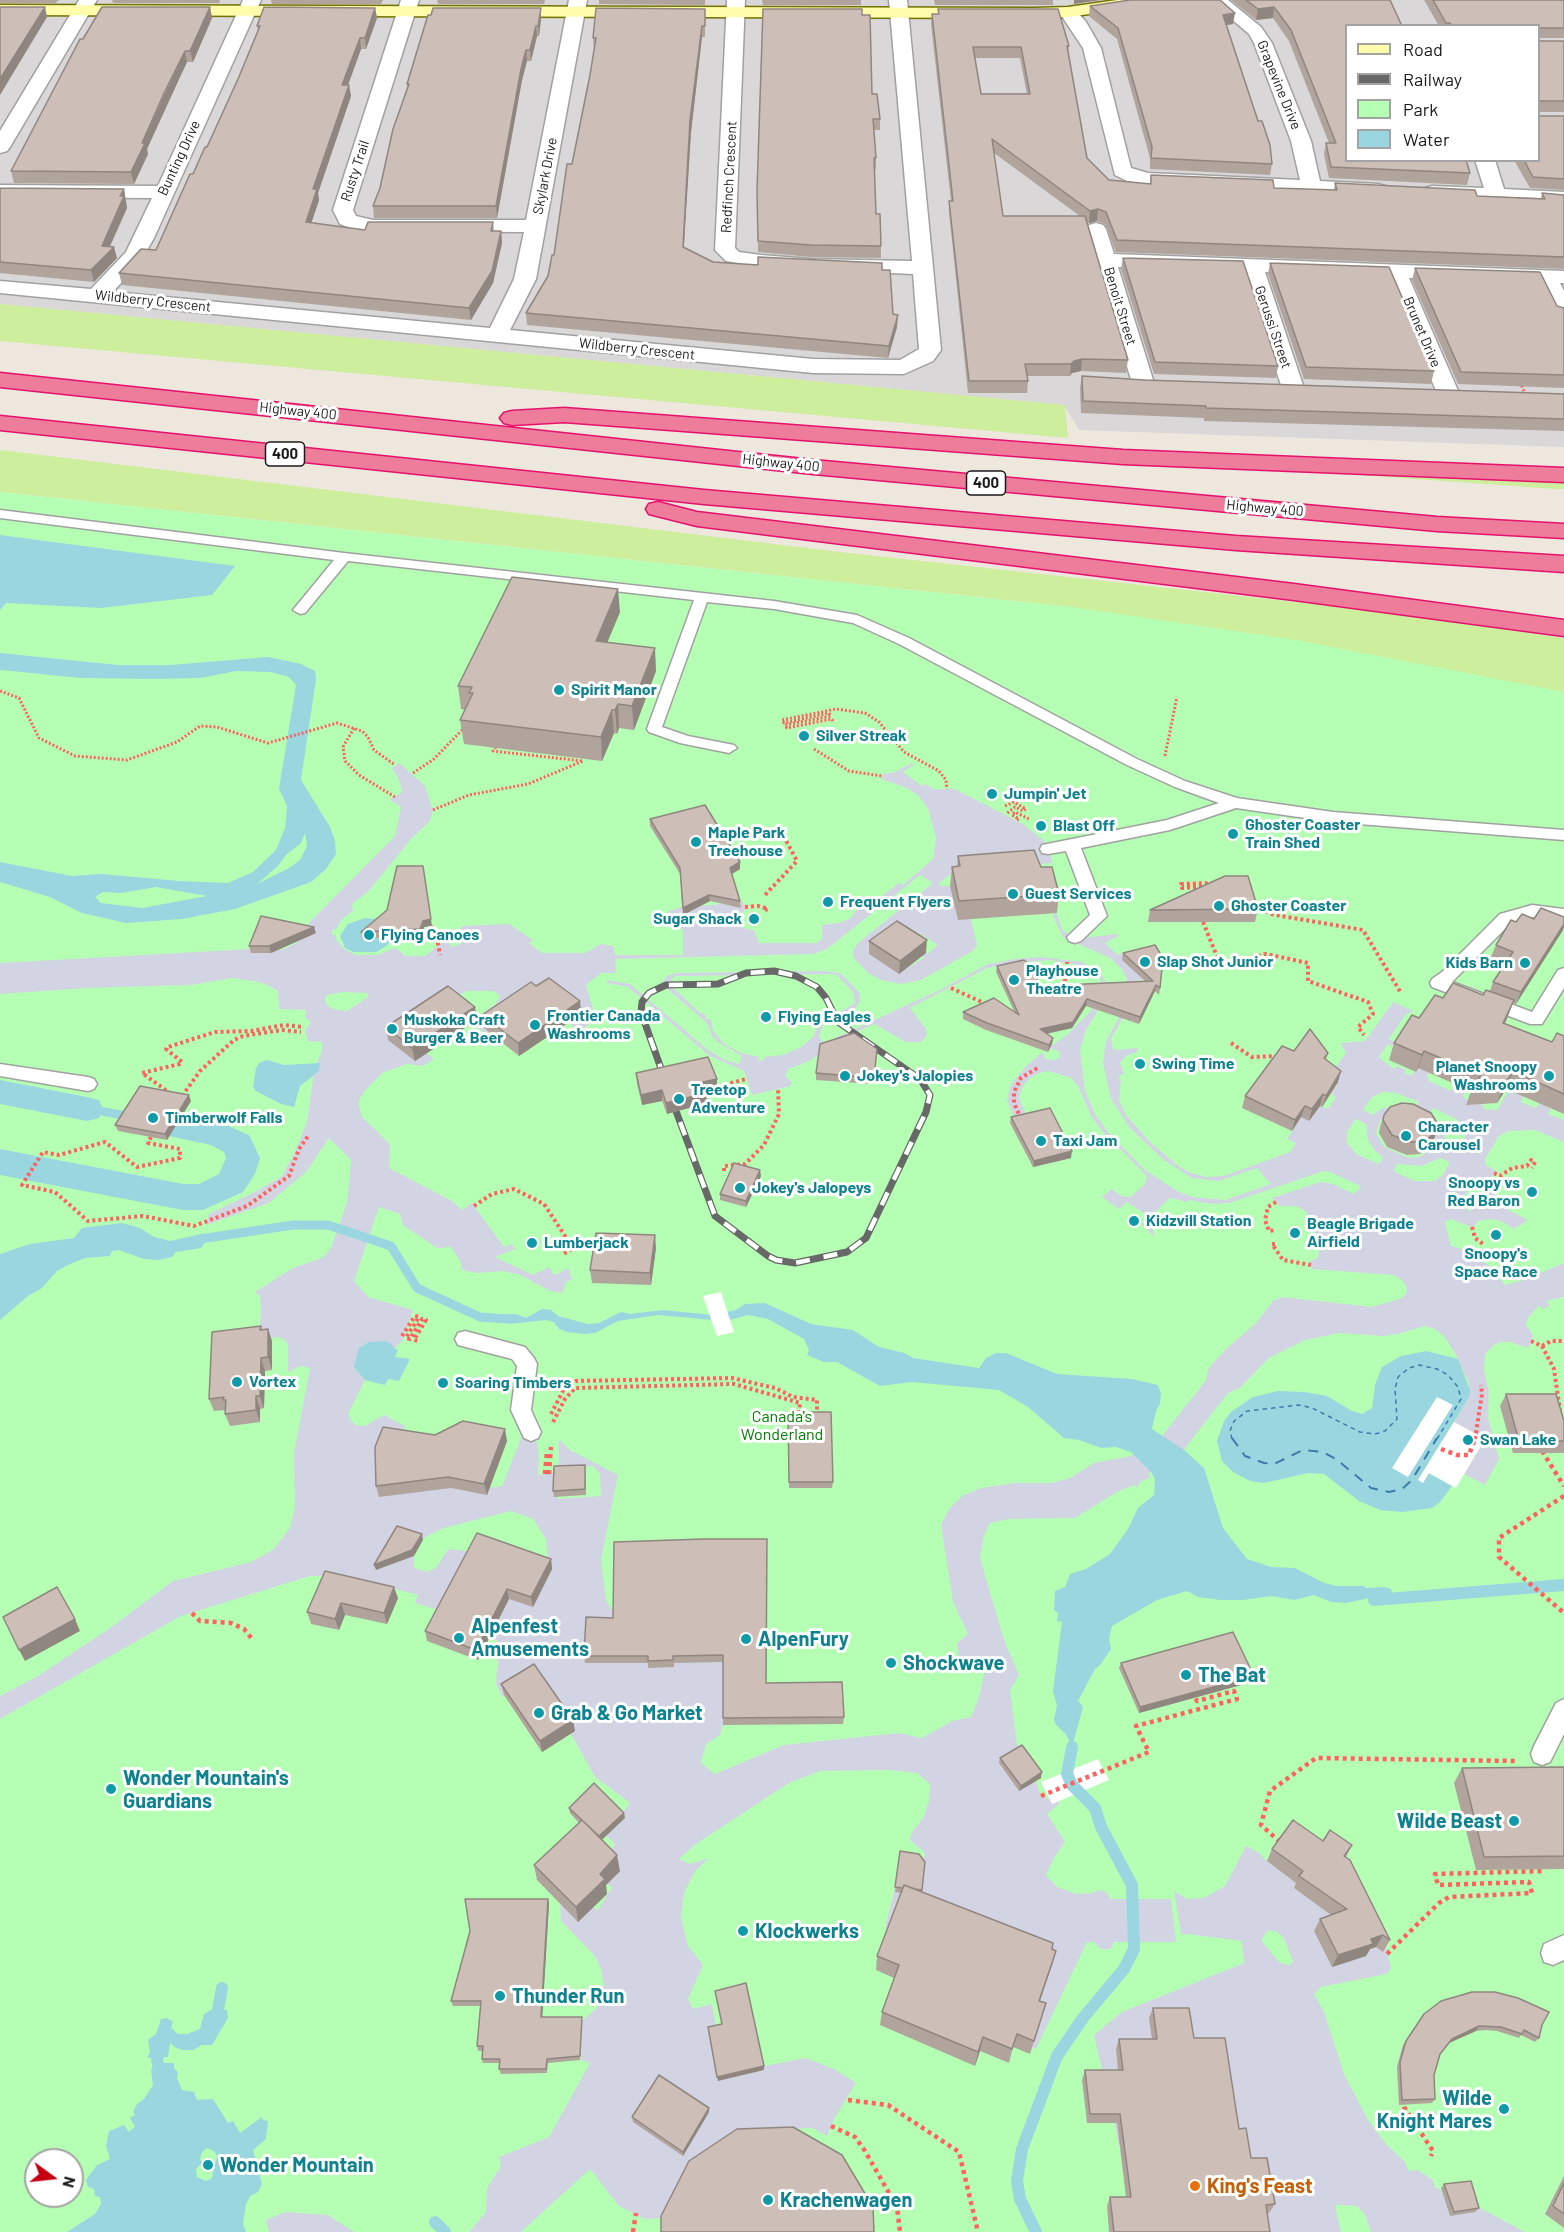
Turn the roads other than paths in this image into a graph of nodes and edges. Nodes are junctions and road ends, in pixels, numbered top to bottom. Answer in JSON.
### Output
{"nodes":[{"id":1,"x":1153,"y":0,"type":"edge"},
{"id":2,"x":1218,"y":0,"type":"edge"},
{"id":3,"x":85,"y":5,"type":"edge"},
{"id":4,"x":408,"y":5,"type":"edge"},
{"id":5,"x":250,"y":6,"type":"edge"},
{"id":6,"x":577,"y":6,"type":"edge"},
{"id":7,"x":736,"y":6,"type":"edge"},
{"id":8,"x":899,"y":6,"type":"edge"},
{"id":9,"x":0,"y":10,"type":"edge"},
{"id":10,"x":1068,"y":12,"type":"junction"},
{"id":11,"x":0,"y":147,"type":"edge"},
{"id":12,"x":1486,"y":162,"type":"edge"},
{"id":13,"x":1311,"y":187,"type":"junction"},
{"id":14,"x":0,"y":191,"type":"edge"},
{"id":15,"x":1393,"y":191,"type":"edge"},
{"id":16,"x":164,"y":192,"type":"junction"},
{"id":17,"x":1416,"y":192,"type":"edge"},
{"id":18,"x":1496,"y":194,"type":"junction"},
{"id":19,"x":1564,"y":198,"type":"edge"},
{"id":20,"x":535,"y":226,"type":"junction"},
{"id":21,"x":1096,"y":229,"type":"dead end"},
{"id":22,"x":1106,"y":261,"type":"junction"},
{"id":23,"x":1252,"y":266,"type":"junction"},
{"id":24,"x":922,"y":268,"type":"junction"},
{"id":25,"x":1396,"y":272,"type":"junction"},
{"id":26,"x":1555,"y":277,"type":"edge"},
{"id":27,"x":0,"y":287,"type":"edge"},
{"id":28,"x":98,"y":295,"type":"junction"},
{"id":29,"x":1564,"y":312,"type":"edge"},
{"id":30,"x":497,"y":335,"type":"junction"},
{"id":31,"x":0,"y":380,"type":"edge"},
{"id":32,"x":1167,"y":384,"type":"edge"},
{"id":33,"x":1293,"y":388,"type":"edge"},
{"id":34,"x":1448,"y":393,"type":"edge"},
{"id":35,"x":0,"y":423,"type":"edge"},
{"id":36,"x":410,"y":423,"type":"junction"},
{"id":37,"x":1564,"y":475,"type":"edge"},
{"id":38,"x":569,"y":484,"type":"junction"},
{"id":39,"x":0,"y":514,"type":"edge"},
{"id":40,"x":1564,"y":531,"type":"edge"},
{"id":41,"x":344,"y":557,"type":"junction"},
{"id":42,"x":1564,"y":564,"type":"edge"},
{"id":43,"x":702,"y":597,"type":"junction"},
{"id":44,"x":300,"y":610,"type":"dead end"},
{"id":45,"x":1564,"y":628,"type":"edge"},
{"id":46,"x":729,"y":748,"type":"dead end"},
{"id":47,"x":1235,"y":803,"type":"junction"},
{"id":48,"x":1564,"y":835,"type":"edge"},
{"id":49,"x":1071,"y":843,"type":"junction"},
{"id":50,"x":1048,"y":849,"type":"dead end"},
{"id":51,"x":1564,"y":915,"type":"edge"},
{"id":52,"x":1075,"y":937,"type":"dead end"},
{"id":53,"x":1564,"y":974,"type":"edge"},
{"id":54,"x":0,"y":1070,"type":"edge"},
{"id":55,"x":88,"y":1084,"type":"dead end"},
{"id":56,"x":465,"y":1339,"type":"dead end"},
{"id":57,"x":531,"y":1432,"type":"dead end"},
{"id":58,"x":1564,"y":1710,"type":"edge"},
{"id":59,"x":1536,"y":1757,"type":"road end"}],
"edges":[{"from":1,"to":10,"type":"street"},
{"from":2,"to":13,"type":"street","name":"Grapevine Drive"},
{"from":3,"to":5,"type":"street"},
{"from":3,"to":9,"type":"street"},
{"from":3,"to":11,"type":"street"},
{"from":4,"to":5,"type":"street"},
{"from":4,"to":6,"type":"street"},
{"from":4,"to":20,"type":"street","name":"Rusty Trail"},
{"from":5,"to":16,"type":"street","name":"Bunting Drive"},
{"from":6,"to":7,"type":"street"},
{"from":6,"to":20,"type":"street","name":"Skylark Drive"},
{"from":7,"to":8,"type":"street"},
{"from":7,"to":24,"type":"street","name":"Redfinch Crescent"},
{"from":8,"to":10,"type":"street"},
{"from":8,"to":24,"type":"street","name":"Wildberry Crescent"},
{"from":10,"to":13,"type":"street"},
{"from":12,"to":18,"type":"street"},
{"from":13,"to":15,"type":"street"},
{"from":14,"to":16,"type":"street"},
{"from":16,"to":28,"type":"street","name":"Bunting Drive"},
{"from":17,"to":18,"type":"street"},
{"from":18,"to":19,"type":"street"},
{"from":20,"to":30,"type":"street","name":"Skylark Drive"},
{"from":21,"to":22,"type":"street","name":"Benoit Street"},
{"from":22,"to":23,"type":"street"},
{"from":22,"to":32,"type":"street","name":"Benoit Street"},
{"from":23,"to":25,"type":"street"},
{"from":23,"to":33,"type":"street","name":"Gerussi Street"},
{"from":24,"to":30,"type":"street","name":"Wildberry Crescent"},
{"from":25,"to":26,"type":"street"},
{"from":25,"to":34,"type":"street","name":"Brunet Drive"},
{"from":26,"to":29,"type":"street"},
{"from":27,"to":28,"type":"street","name":"Wildberry Crescent"},
{"from":28,"to":30,"type":"street","name":"Wildberry Crescent"},
{"from":31,"to":36,"type":"highway","name":"Highway 400","number":"400"},
{"from":35,"to":38,"type":"highway","number":"400"},
{"from":36,"to":37,"type":"highway"},
{"from":36,"to":40,"type":"highway","name":"Highway 400","number":"400"},
{"from":38,"to":42,"type":"highway","number":"400"},
{"from":38,"to":45,"type":"highway"},
{"from":39,"to":41,"type":"lane"},
{"from":41,"to":43,"type":"lane"},
{"from":41,"to":44,"type":"lane"},
{"from":43,"to":46,"type":"lane"},
{"from":43,"to":47,"type":"lane"},
{"from":47,"to":48,"type":"lane"},
{"from":47,"to":49,"type":"lane"},
{"from":49,"to":50,"type":"lane"},
{"from":49,"to":52,"type":"lane"},
{"from":51,"to":53,"type":"lane"},
{"from":54,"to":55,"type":"lane"},
{"from":56,"to":57,"type":"lane"},
{"from":58,"to":59,"type":"lane"}]}
